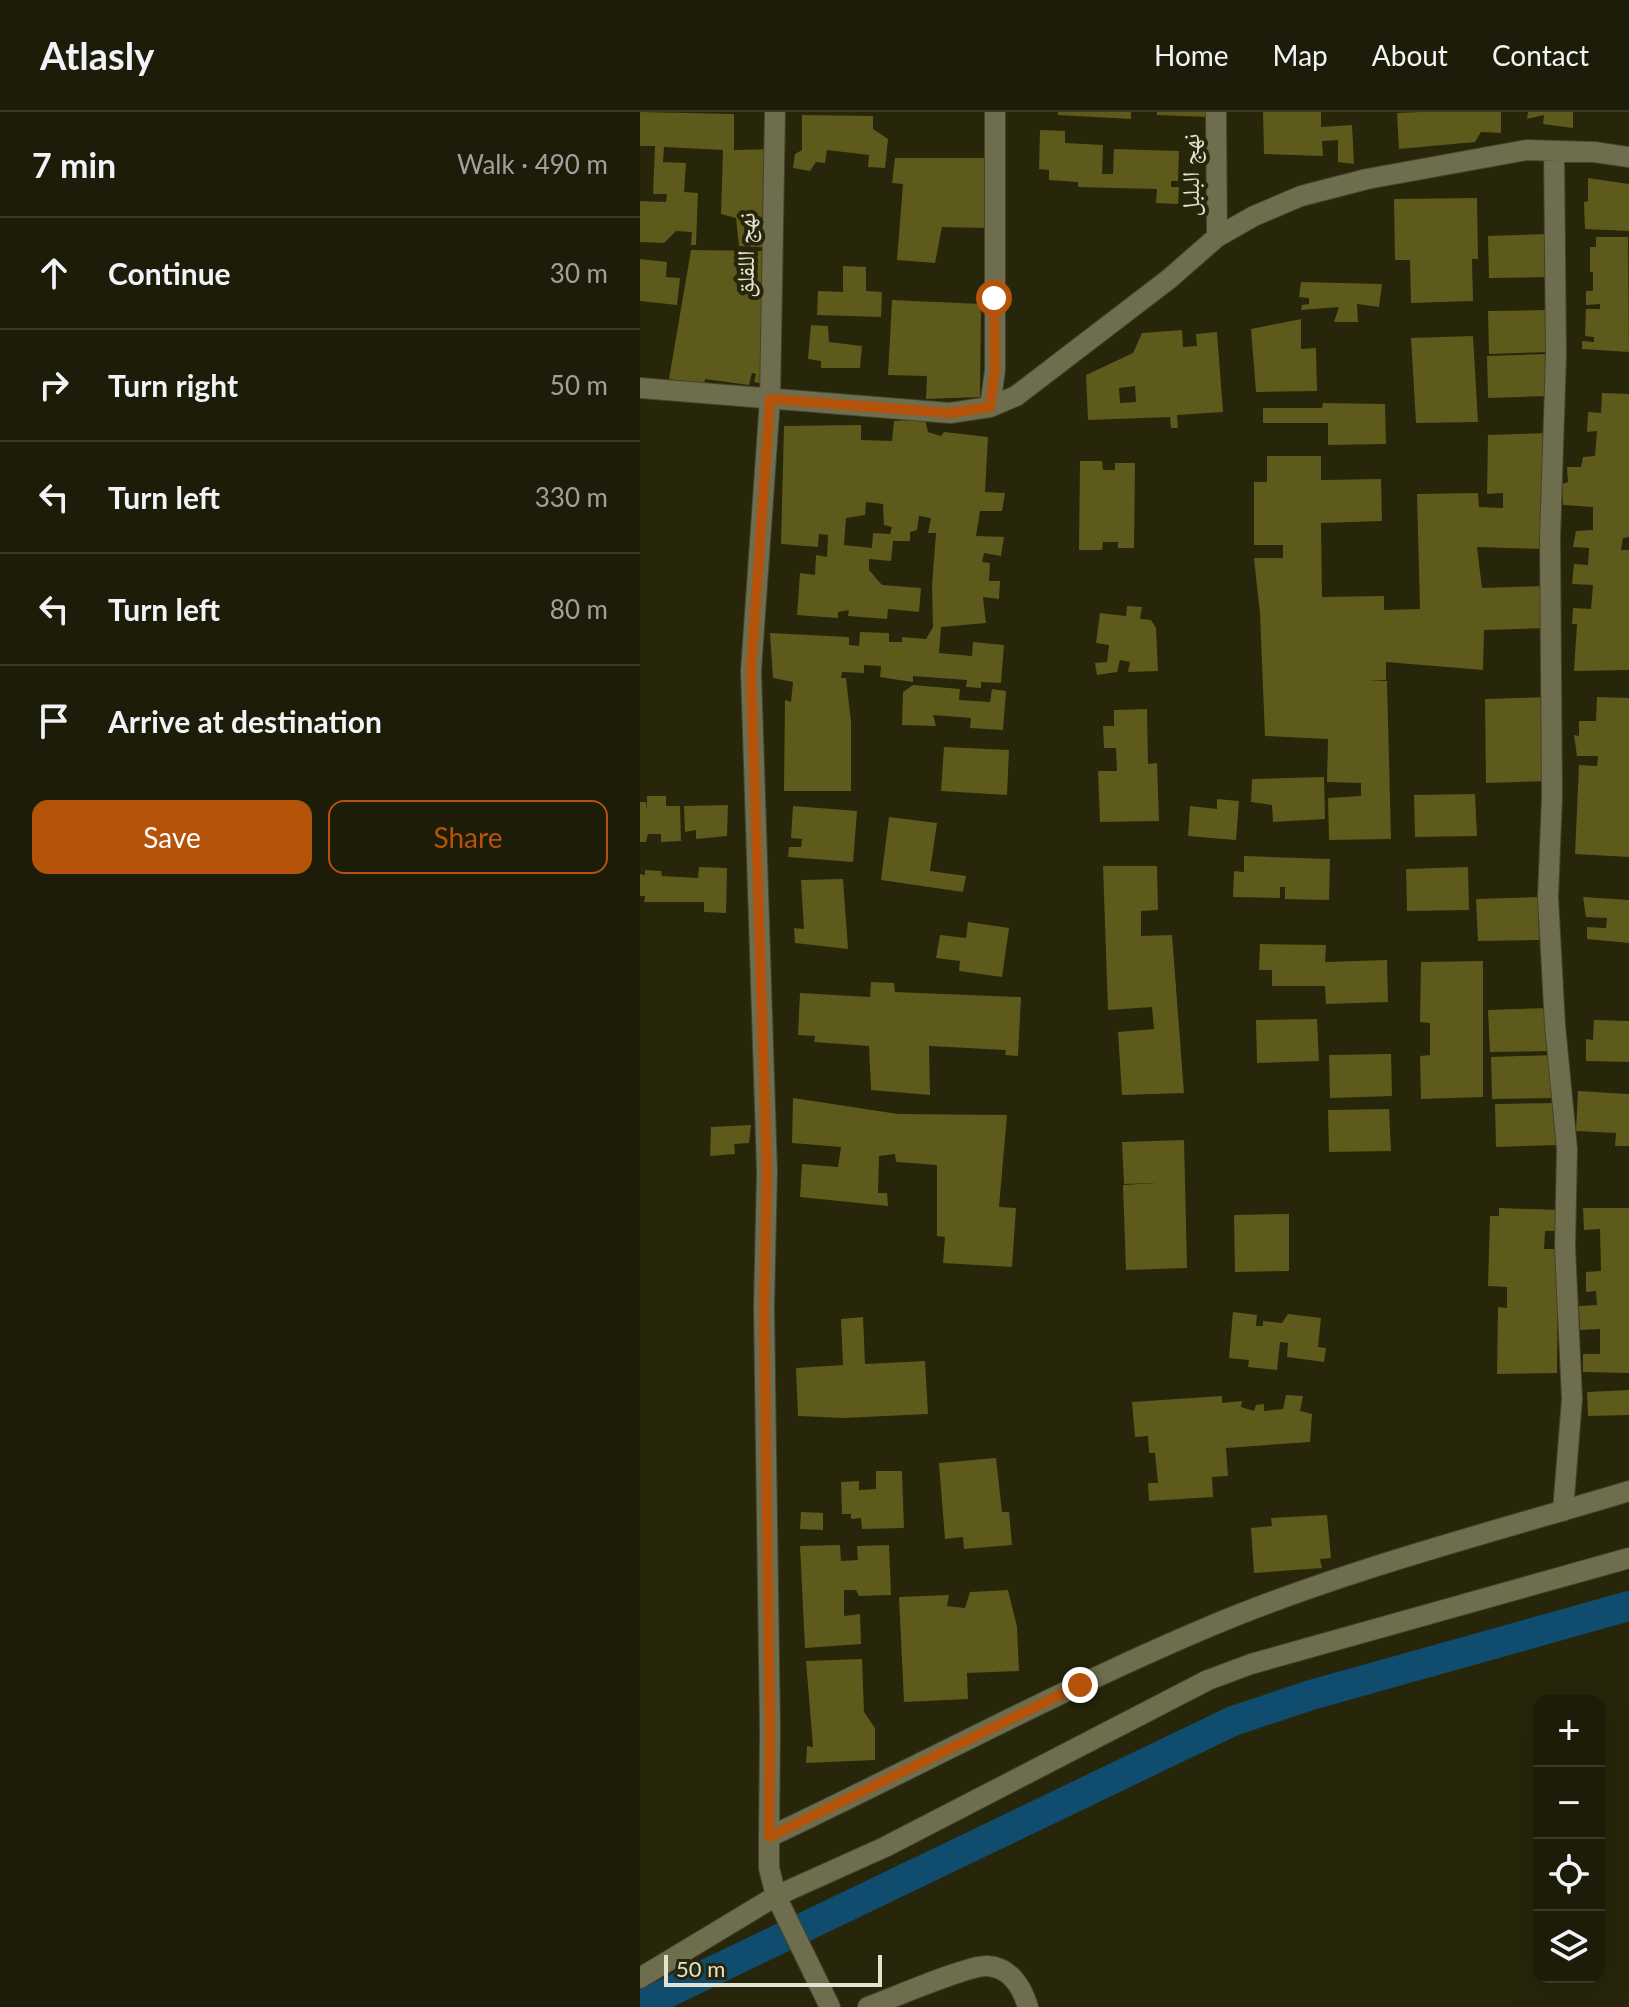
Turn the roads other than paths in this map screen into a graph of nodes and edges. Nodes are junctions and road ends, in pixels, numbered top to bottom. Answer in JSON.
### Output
{"nodes":[{"id":1,"x":775,"y":112,"type":"edge"},
{"id":2,"x":995,"y":112,"type":"edge"},
{"id":3,"x":1216,"y":112,"type":"edge"},
{"id":4,"x":1554,"y":151,"type":"junction"},
{"id":5,"x":1629,"y":157,"type":"edge"},
{"id":6,"x":1217,"y":237,"type":"junction"},
{"id":7,"x":640,"y":388,"type":"edge"},
{"id":8,"x":770,"y":399,"type":"junction"},
{"id":9,"x":990,"y":407,"type":"junction"},
{"id":10,"x":1629,"y":1491,"type":"edge"},
{"id":11,"x":1563,"y":1511,"type":"junction"},
{"id":12,"x":1629,"y":1558,"type":"edge"},
{"id":13,"x":769,"y":1837,"type":"junction"},
{"id":14,"x":779,"y":1904,"type":"junction"},
{"id":15,"x":640,"y":1978,"type":"edge"},
{"id":16,"x":829,"y":2003,"type":"edge"},
{"id":17,"x":868,"y":2007,"type":"edge"},
{"id":18,"x":1028,"y":2007,"type":"edge"}],
"edges":[{"from":1,"to":8,"type":"street","name":"نهج اللقلق"},
{"from":2,"to":9,"type":"street"},
{"from":3,"to":6,"type":"street","name":"نهج البلبل"},
{"from":4,"to":5,"type":"street"},
{"from":4,"to":6,"type":"street"},
{"from":4,"to":11,"type":"street"},
{"from":6,"to":9,"type":"street"},
{"from":7,"to":8,"type":"street"},
{"from":8,"to":9,"type":"street"},
{"from":8,"to":13,"type":"street","name":"نهج اللقلق"},
{"from":10,"to":11,"type":"street"},
{"from":11,"to":13,"type":"street"},
{"from":12,"to":14,"type":"street"},
{"from":13,"to":14,"type":"street","name":"نهج اللقلق"},
{"from":14,"to":15,"type":"street"},
{"from":14,"to":16,"type":"street","name":"نهج اللقلق"},
{"from":17,"to":18,"type":"street"}]}
